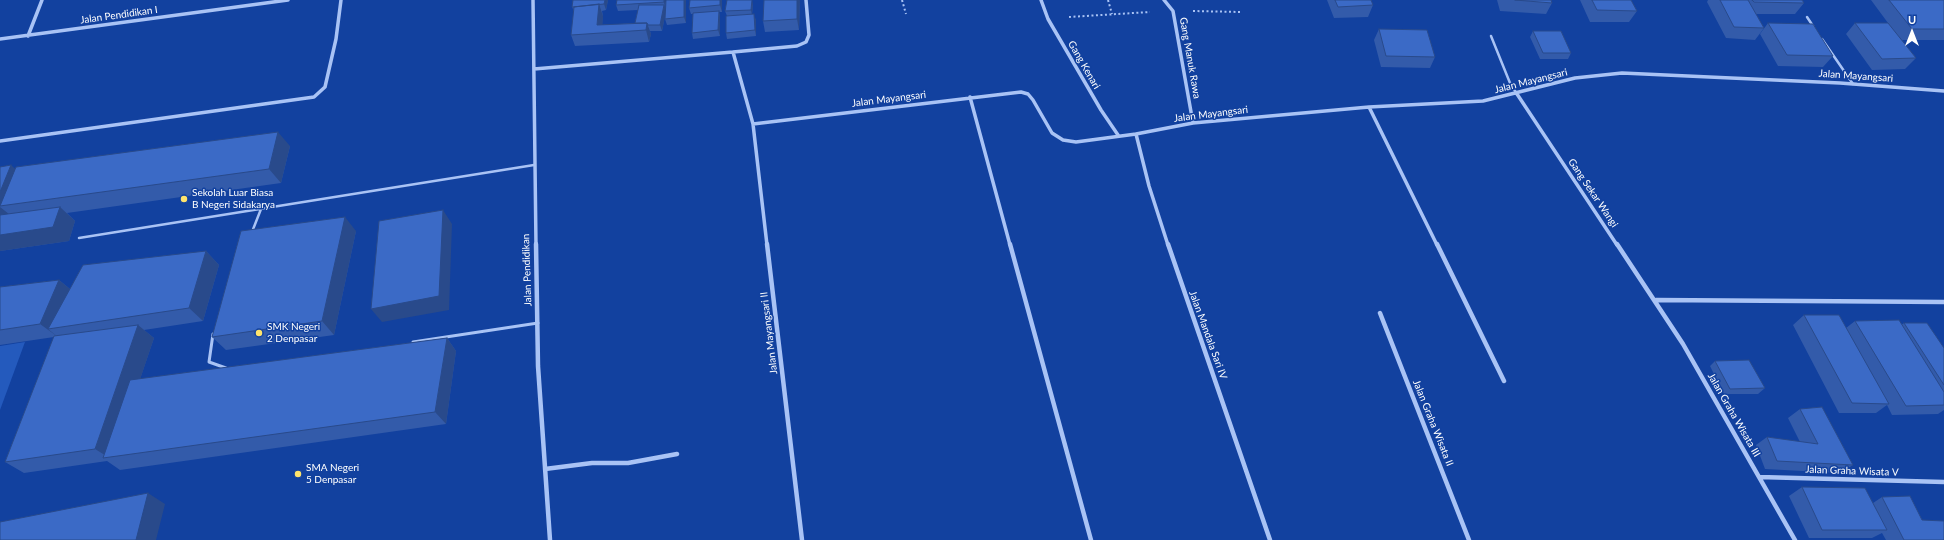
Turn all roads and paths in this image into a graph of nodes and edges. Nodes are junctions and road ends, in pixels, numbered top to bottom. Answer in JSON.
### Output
{"nodes":[{"id":1,"x":42,"y":0,"type":"edge"},
{"id":2,"x":288,"y":0,"type":"edge"},
{"id":3,"x":341,"y":0,"type":"edge"},
{"id":4,"x":533,"y":0,"type":"edge"},
{"id":5,"x":806,"y":0,"type":"edge"},
{"id":6,"x":902,"y":0,"type":"edge"},
{"id":7,"x":1041,"y":0,"type":"edge"},
{"id":8,"x":1108,"y":0,"type":"edge"},
{"id":9,"x":1164,"y":0,"type":"edge"},
{"id":10,"x":1173,"y":11,"type":"junction"},
{"id":11,"x":1240,"y":12,"type":"dead end"},
{"id":12,"x":906,"y":14,"type":"dead end"},
{"id":13,"x":1112,"y":14,"type":"junction"},
{"id":14,"x":1807,"y":17,"type":"dead end"},
{"id":15,"x":1048,"y":19,"type":"junction"},
{"id":16,"x":1815,"y":29,"type":"edge"},
{"id":17,"x":1819,"y":35,"type":"edge"},
{"id":18,"x":28,"y":36,"type":"junction"},
{"id":19,"x":1491,"y":36,"type":"dead end"},
{"id":20,"x":0,"y":39,"type":"edge"},
{"id":21,"x":733,"y":52,"type":"junction"},
{"id":22,"x":534,"y":69,"type":"junction"},
{"id":23,"x":1853,"y":84,"type":"junction"},
{"id":24,"x":1944,"y":91,"type":"edge"},
{"id":25,"x":1517,"y":94,"type":"junction"},
{"id":26,"x":970,"y":97,"type":"junction"},
{"id":27,"x":1369,"y":107,"type":"junction"},
{"id":28,"x":1193,"y":122,"type":"junction"},
{"id":29,"x":753,"y":124,"type":"junction"},
{"id":30,"x":1136,"y":134,"type":"junction"},
{"id":31,"x":1118,"y":135,"type":"junction"},
{"id":32,"x":0,"y":140,"type":"edge"},
{"id":33,"x":534,"y":165,"type":"junction"},
{"id":34,"x":261,"y":209,"type":"junction"},
{"id":35,"x":79,"y":238,"type":"dead end"},
{"id":36,"x":250,"y":238,"type":"edge"},
{"id":37,"x":1656,"y":300,"type":"junction"},
{"id":38,"x":1944,"y":302,"type":"edge"},
{"id":39,"x":1380,"y":313,"type":"dead end"},
{"id":40,"x":538,"y":323,"type":"junction"},
{"id":41,"x":214,"y":333,"type":"edge"},
{"id":42,"x":409,"y":343,"type":"edge"},
{"id":43,"x":231,"y":370,"type":"edge"},
{"id":44,"x":1504,"y":381,"type":"dead end"},
{"id":45,"x":677,"y":454,"type":"dead end"},
{"id":46,"x":545,"y":469,"type":"junction"},
{"id":47,"x":1760,"y":477,"type":"junction"},
{"id":48,"x":1944,"y":482,"type":"edge"},
{"id":49,"x":550,"y":540,"type":"edge"},
{"id":50,"x":802,"y":540,"type":"edge"},
{"id":51,"x":1091,"y":540,"type":"edge"},
{"id":52,"x":1270,"y":540,"type":"edge"},
{"id":53,"x":1469,"y":540,"type":"edge"},
{"id":54,"x":1795,"y":540,"type":"edge"}],
"edges":[{"from":1,"to":18,"type":"street"},
{"from":2,"to":18,"type":"street","name":"Jalan Pendidikan I"},
{"from":3,"to":32,"type":"street"},
{"from":4,"to":22,"type":"street","name":"Jalan Pendidikan"},
{"from":5,"to":21,"type":"street"},
{"from":6,"to":12,"type":"path"},
{"from":7,"to":15,"type":"street","name":"Gang Kenari"},
{"from":8,"to":13,"type":"path"},
{"from":9,"to":10,"type":"street","name":"Gang Manuk Rawa"},
{"from":10,"to":11,"type":"path"},
{"from":10,"to":13,"type":"path"},
{"from":10,"to":28,"type":"street","name":"Gang Manuk Rawa"},
{"from":13,"to":15,"type":"path"},
{"from":14,"to":16,"type":"lane"},
{"from":15,"to":31,"type":"street","name":"Gang Kenari"},
{"from":17,"to":23,"type":"lane"},
{"from":18,"to":20,"type":"street","name":"Jalan Pendidikan I"},
{"from":19,"to":25,"type":"lane"},
{"from":21,"to":22,"type":"street"},
{"from":21,"to":29,"type":"street"},
{"from":22,"to":33,"type":"street","name":"Jalan Pendidikan"},
{"from":23,"to":24,"type":"street","name":"Jalan Mayangsari"},
{"from":23,"to":25,"type":"street","name":"Jalan Mayangsari"},
{"from":25,"to":27,"type":"street","name":"Jalan Mayangsari"},
{"from":25,"to":37,"type":"street","name":"Gang Sekar Wangi"},
{"from":26,"to":29,"type":"street","name":"Jalan Mayangsari"},
{"from":26,"to":31,"type":"street","name":"Jalan Mayangsari"},
{"from":26,"to":51,"type":"street"},
{"from":27,"to":28,"type":"street","name":"Jalan Mayangsari"},
{"from":27,"to":44,"type":"street"},
{"from":28,"to":30,"type":"street","name":"Jalan Mayangsari"},
{"from":29,"to":50,"type":"street","name":"Jalan Mayangsari II"},
{"from":30,"to":31,"type":"street","name":"Jalan Mayangsari"},
{"from":30,"to":52,"type":"street","name":"Jalan Mandala Sari IV"},
{"from":33,"to":34,"type":"lane"},
{"from":33,"to":40,"type":"street","name":"Jalan Pendidikan"},
{"from":34,"to":35,"type":"lane"},
{"from":34,"to":36,"type":"lane"},
{"from":37,"to":38,"type":"street"},
{"from":37,"to":47,"type":"street","name":"Jalan Graha Wisata III"},
{"from":39,"to":53,"type":"street","name":"Jalan Graha Wisata II"},
{"from":40,"to":42,"type":"lane"},
{"from":40,"to":46,"type":"street","name":"Jalan Pendidikan"},
{"from":41,"to":43,"type":"lane"},
{"from":45,"to":46,"type":"street"},
{"from":46,"to":49,"type":"street","name":"Jalan Pendidikan"},
{"from":47,"to":48,"type":"street","name":"Jalan Graha Wisata V"},
{"from":47,"to":54,"type":"street","name":"Jalan Graha Wisata III"}]}
